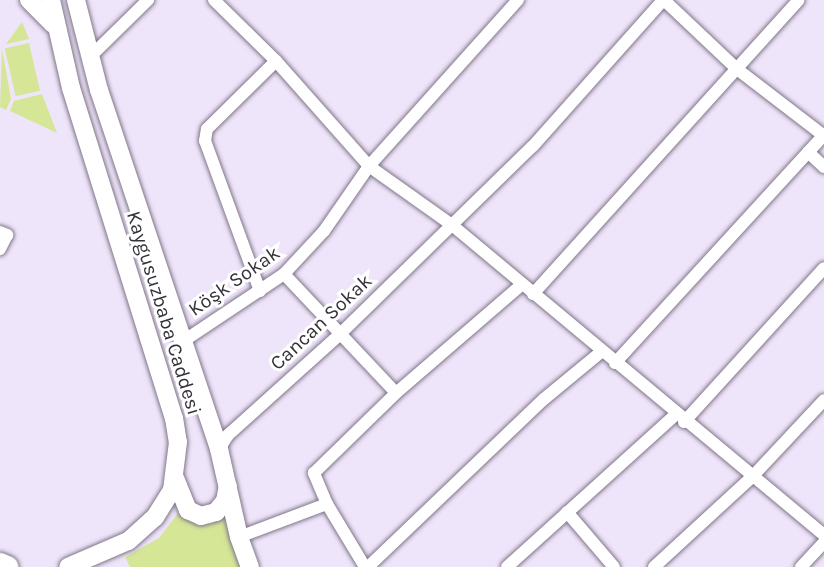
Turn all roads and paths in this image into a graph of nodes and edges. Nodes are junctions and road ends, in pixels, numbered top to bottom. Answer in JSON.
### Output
{"nodes":[{"id":1,"x":29,"y":0,"type":"edge"},
{"id":2,"x":51,"y":0,"type":"edge"},
{"id":3,"x":76,"y":0,"type":"edge"},
{"id":4,"x":148,"y":0,"type":"edge"},
{"id":5,"x":214,"y":0,"type":"edge"},
{"id":6,"x":518,"y":0,"type":"edge"},
{"id":7,"x":664,"y":0,"type":"edge"},
{"id":8,"x":799,"y":0,"type":"edge"},
{"id":9,"x":53,"y":24,"type":"junction"},
{"id":10,"x":89,"y":58,"type":"junction"},
{"id":11,"x":276,"y":62,"type":"junction"},
{"id":12,"x":737,"y":69,"type":"junction"},
{"id":13,"x":823,"y":136,"type":"edge"},
{"id":14,"x":808,"y":152,"type":"junction"},
{"id":15,"x":369,"y":166,"type":"junction"},
{"id":16,"x":824,"y":167,"type":"edge"},
{"id":17,"x":452,"y":225,"type":"junction"},
{"id":18,"x":0,"y":232,"type":"edge"},
{"id":19,"x":0,"y":249,"type":"edge"},
{"id":20,"x":824,"y":268,"type":"edge"},
{"id":21,"x":284,"y":274,"type":"junction"},
{"id":22,"x":522,"y":285,"type":"junction"},
{"id":23,"x":260,"y":291,"type":"junction"},
{"id":24,"x":533,"y":294,"type":"junction"},
{"id":25,"x":338,"y":336,"type":"junction"},
{"id":26,"x":184,"y":340,"type":"junction"},
{"id":27,"x":601,"y":352,"type":"junction"},
{"id":28,"x":615,"y":363,"type":"junction"},
{"id":29,"x":396,"y":393,"type":"junction"},
{"id":30,"x":824,"y":400,"type":"edge"},
{"id":31,"x":680,"y":418,"type":"junction"},
{"id":32,"x":219,"y":449,"type":"junction"},
{"id":33,"x":752,"y":477,"type":"junction"},
{"id":34,"x":175,"y":478,"type":"junction"},
{"id":35,"x":228,"y":483,"type":"junction"},
{"id":36,"x":327,"y":504,"type":"junction"},
{"id":37,"x":567,"y":512,"type":"junction"},
{"id":38,"x":824,"y":535,"type":"edge"},
{"id":39,"x":239,"y":537,"type":"junction"},
{"id":40,"x":824,"y":542,"type":"edge"},
{"id":41,"x":0,"y":564,"type":"edge"},
{"id":42,"x":7,"y":567,"type":"edge"},
{"id":43,"x":68,"y":567,"type":"edge"},
{"id":44,"x":250,"y":567,"type":"edge"},
{"id":45,"x":366,"y":567,"type":"edge"},
{"id":46,"x":507,"y":567,"type":"edge"},
{"id":47,"x":614,"y":567,"type":"edge"},
{"id":48,"x":654,"y":567,"type":"edge"},
{"id":49,"x":801,"y":567,"type":"edge"}],
"edges":[{"from":1,"to":9,"type":"main road"},
{"from":2,"to":9,"type":"main road","name":"Kaygusuzbaba Caddesi"},
{"from":3,"to":10,"type":"main road","name":"Kaygusuzbaba Caddesi"},
{"from":4,"to":10,"type":"street"},
{"from":5,"to":11,"type":"street"},
{"from":6,"to":15,"type":"street","name":"Köşk Sokak"},
{"from":7,"to":12,"type":"street"},
{"from":7,"to":17,"type":"street","name":"Cancan Sokak"},
{"from":8,"to":12,"type":"street"},
{"from":9,"to":34,"type":"main road","name":"Kaygusuzbaba Caddesi"},
{"from":10,"to":26,"type":"main road","name":"Kaygusuzbaba Caddesi"},
{"from":11,"to":15,"type":"street"},
{"from":11,"to":23,"type":"street"},
{"from":12,"to":13,"type":"street"},
{"from":12,"to":24,"type":"street"},
{"from":13,"to":14,"type":"street"},
{"from":14,"to":16,"type":"street"},
{"from":14,"to":28,"type":"street"},
{"from":15,"to":17,"type":"street"},
{"from":15,"to":21,"type":"street","name":"Köşk Sokak"},
{"from":17,"to":22,"type":"street"},
{"from":17,"to":25,"type":"street","name":"Cancan Sokak"},
{"from":18,"to":19,"type":"street"},
{"from":20,"to":31,"type":"street"},
{"from":21,"to":23,"type":"street","name":"Köşk Sokak"},
{"from":21,"to":25,"type":"street"},
{"from":22,"to":24,"type":"street"},
{"from":22,"to":29,"type":"street"},
{"from":23,"to":26,"type":"street","name":"Köşk Sokak"},
{"from":24,"to":27,"type":"street"},
{"from":25,"to":29,"type":"street"},
{"from":25,"to":32,"type":"street","name":"Cancan Sokak"},
{"from":26,"to":32,"type":"main road","name":"Kaygusuzbaba Caddesi"},
{"from":27,"to":28,"type":"street"},
{"from":27,"to":45,"type":"street"},
{"from":28,"to":31,"type":"street"},
{"from":29,"to":36,"type":"street"},
{"from":30,"to":33,"type":"street"},
{"from":31,"to":33,"type":"street"},
{"from":31,"to":37,"type":"street"},
{"from":32,"to":35,"type":"main road","name":"Kaygusuzbaba Caddesi"},
{"from":33,"to":38,"type":"street"},
{"from":33,"to":48,"type":"street"},
{"from":34,"to":35,"type":"main road"},
{"from":34,"to":43,"type":"main road","name":"Kaygusuzbaba Caddesi"},
{"from":35,"to":39,"type":"main road","name":"Kaygusuzbaba Caddesi"},
{"from":36,"to":39,"type":"street"},
{"from":36,"to":45,"type":"street"},
{"from":37,"to":46,"type":"street"},
{"from":37,"to":47,"type":"street"},
{"from":39,"to":44,"type":"main road","name":"Kaygusuzbaba Caddesi"},
{"from":40,"to":49,"type":"street"},
{"from":41,"to":42,"type":"highway"}]}
